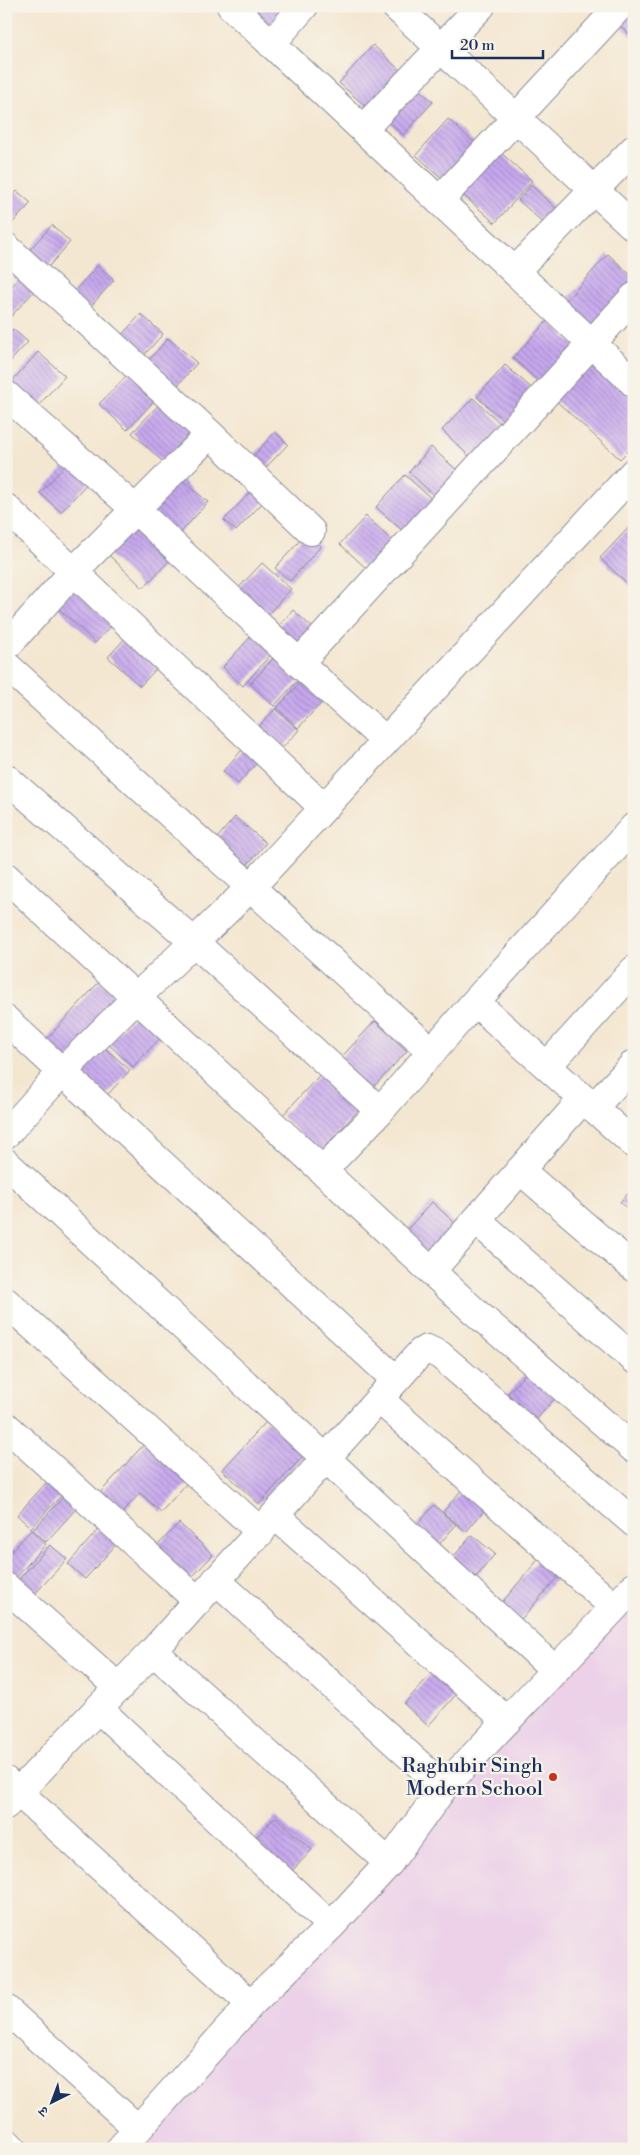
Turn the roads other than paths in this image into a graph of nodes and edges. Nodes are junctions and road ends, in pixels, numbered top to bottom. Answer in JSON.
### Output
{"nodes":[{"id":1,"x":231,"y":6,"type":"edge"},
{"id":2,"x":304,"y":6,"type":"edge"},
{"id":3,"x":395,"y":6,"type":"edge"},
{"id":4,"x":481,"y":6,"type":"edge"},
{"id":5,"x":620,"y":6,"type":"edge"},
{"id":6,"x":271,"y":44,"type":"junction"},
{"id":7,"x":440,"y":48,"type":"junction"},
{"id":8,"x":515,"y":117,"type":"junction"},
{"id":9,"x":363,"y":129,"type":"junction"},
{"id":10,"x":634,"y":148,"type":"edge"},
{"id":11,"x":594,"y":191,"type":"junction"},
{"id":12,"x":439,"y":200,"type":"junction"},
{"id":13,"x":634,"y":227,"type":"edge"},
{"id":14,"x":6,"y":247,"type":"edge"},
{"id":15,"x":515,"y":272,"type":"junction"},
{"id":16,"x":634,"y":297,"type":"edge"},
{"id":17,"x":592,"y":343,"type":"junction"},
{"id":18,"x":634,"y":382,"type":"edge"},
{"id":19,"x":6,"y":395,"type":"edge"},
{"id":20,"x":210,"y":434,"type":"junction"},
{"id":21,"x":634,"y":472,"type":"edge"},
{"id":22,"x":6,"y":508,"type":"edge"},
{"id":23,"x":136,"y":510,"type":"junction"},
{"id":24,"x":311,"y":531,"type":"dead end"},
{"id":25,"x":74,"y":571,"type":"junction"},
{"id":26,"x":6,"y":647,"type":"edge"},
{"id":27,"x":299,"y":663,"type":"junction"},
{"id":28,"x":6,"y":665,"type":"edge"},
{"id":29,"x":385,"y":740,"type":"junction"},
{"id":30,"x":6,"y":778,"type":"edge"},
{"id":31,"x":324,"y":808,"type":"junction"},
{"id":32,"x":634,"y":827,"type":"edge"},
{"id":33,"x":6,"y":877,"type":"edge"},
{"id":34,"x":251,"y":887,"type":"junction"},
{"id":35,"x":194,"y":942,"type":"junction"},
{"id":36,"x":634,"y":970,"type":"edge"},
{"id":37,"x":136,"y":998,"type":"junction"},
{"id":38,"x":475,"y":1002,"type":"junction"},
{"id":39,"x":6,"y":1020,"type":"edge"},
{"id":40,"x":432,"y":1052,"type":"junction"},
{"id":41,"x":634,"y":1064,"type":"edge"},
{"id":42,"x":547,"y":1066,"type":"junction"},
{"id":43,"x":62,"y":1072,"type":"junction"},
{"id":44,"x":588,"y":1103,"type":"junction"},
{"id":45,"x":380,"y":1111,"type":"junction"},
{"id":46,"x":6,"y":1134,"type":"edge"},
{"id":47,"x":634,"y":1144,"type":"edge"},
{"id":48,"x":6,"y":1163,"type":"edge"},
{"id":49,"x":520,"y":1170,"type":"junction"},
{"id":50,"x":322,"y":1171,"type":"junction"},
{"id":51,"x":476,"y":1220,"type":"junction"},
{"id":52,"x":634,"y":1268,"type":"edge"},
{"id":53,"x":430,"y":1271,"type":"junction"},
{"id":54,"x":6,"y":1302,"type":"edge"},
{"id":55,"x":634,"y":1359,"type":"edge"},
{"id":56,"x":388,"y":1390,"type":"junction"},
{"id":57,"x":6,"y":1426,"type":"edge"},
{"id":58,"x":634,"y":1449,"type":"edge"},
{"id":59,"x":328,"y":1458,"type":"junction"},
{"id":60,"x":634,"y":1523,"type":"edge"},
{"id":61,"x":268,"y":1524,"type":"junction"},
{"id":62,"x":216,"y":1580,"type":"junction"},
{"id":63,"x":6,"y":1587,"type":"edge"},
{"id":64,"x":634,"y":1587,"type":"edge"},
{"id":65,"x":198,"y":1600,"type":"junction"},
{"id":66,"x":614,"y":1608,"type":"junction"},
{"id":67,"x":153,"y":1650,"type":"junction"},
{"id":68,"x":556,"y":1670,"type":"junction"},
{"id":69,"x":118,"y":1688,"type":"junction"},
{"id":70,"x":99,"y":1709,"type":"junction"},
{"id":71,"x":507,"y":1721,"type":"junction"},
{"id":72,"x":444,"y":1787,"type":"junction"},
{"id":73,"x":10,"y":1792,"type":"edge"},
{"id":74,"x":389,"y":1863,"type":"junction"},
{"id":75,"x":331,"y":1926,"type":"junction"},
{"id":76,"x":251,"y":2004,"type":"junction"},
{"id":77,"x":6,"y":2009,"type":"edge"},
{"id":78,"x":129,"y":2139,"type":"edge"},
{"id":79,"x":6,"y":2142,"type":"edge"},
{"id":80,"x":13,"y":2149,"type":"edge"}],
"edges":[{"from":1,"to":6,"type":"street"},
{"from":2,"to":6,"type":"street"},
{"from":3,"to":7,"type":"street"},
{"from":4,"to":7,"type":"street"},
{"from":5,"to":8,"type":"street"},
{"from":6,"to":9,"type":"street"},
{"from":7,"to":8,"type":"street"},
{"from":7,"to":9,"type":"street"},
{"from":8,"to":11,"type":"street"},
{"from":8,"to":12,"type":"street"},
{"from":9,"to":12,"type":"street"},
{"from":10,"to":11,"type":"street"},
{"from":11,"to":13,"type":"street"},
{"from":11,"to":15,"type":"street"},
{"from":12,"to":15,"type":"street"},
{"from":14,"to":20,"type":"street"},
{"from":15,"to":17,"type":"street"},
{"from":16,"to":17,"type":"street"},
{"from":17,"to":18,"type":"street"},
{"from":17,"to":27,"type":"street"},
{"from":19,"to":23,"type":"street"},
{"from":20,"to":23,"type":"street"},
{"from":20,"to":24,"type":"street"},
{"from":21,"to":29,"type":"street"},
{"from":22,"to":25,"type":"street"},
{"from":23,"to":25,"type":"street"},
{"from":23,"to":27,"type":"street"},
{"from":25,"to":26,"type":"street"},
{"from":25,"to":31,"type":"street"},
{"from":27,"to":29,"type":"street"},
{"from":28,"to":34,"type":"street"},
{"from":29,"to":31,"type":"street"},
{"from":30,"to":35,"type":"street"},
{"from":31,"to":34,"type":"street"},
{"from":32,"to":38,"type":"street"},
{"from":33,"to":37,"type":"street"},
{"from":34,"to":35,"type":"street"},
{"from":34,"to":40,"type":"street"},
{"from":35,"to":37,"type":"street"},
{"from":35,"to":45,"type":"street"},
{"from":36,"to":42,"type":"street"},
{"from":37,"to":43,"type":"street"},
{"from":37,"to":50,"type":"street"},
{"from":38,"to":40,"type":"street"},
{"from":38,"to":42,"type":"street"},
{"from":39,"to":43,"type":"street"},
{"from":40,"to":45,"type":"street"},
{"from":41,"to":44,"type":"street"},
{"from":42,"to":44,"type":"street"},
{"from":43,"to":46,"type":"street"},
{"from":43,"to":56,"type":"street"},
{"from":44,"to":47,"type":"street"},
{"from":44,"to":49,"type":"street"},
{"from":45,"to":50,"type":"street"},
{"from":48,"to":59,"type":"street"},
{"from":49,"to":51,"type":"street"},
{"from":49,"to":52,"type":"street"},
{"from":50,"to":53,"type":"street"},
{"from":51,"to":53,"type":"street"},
{"from":51,"to":55,"type":"street"},
{"from":53,"to":58,"type":"street"},
{"from":54,"to":61,"type":"street"},
{"from":56,"to":59,"type":"street"},
{"from":56,"to":60,"type":"street"},
{"from":56,"to":66,"type":"street"},
{"from":57,"to":65,"type":"street"},
{"from":59,"to":61,"type":"street"},
{"from":59,"to":68,"type":"street"},
{"from":61,"to":62,"type":"street"},
{"from":61,"to":71,"type":"street"},
{"from":62,"to":65,"type":"street"},
{"from":62,"to":72,"type":"street"},
{"from":63,"to":69,"type":"street"},
{"from":64,"to":66,"type":"street"},
{"from":65,"to":67,"type":"street"},
{"from":66,"to":68,"type":"street"},
{"from":67,"to":69,"type":"street"},
{"from":67,"to":74,"type":"street"},
{"from":68,"to":71,"type":"street"},
{"from":69,"to":70,"type":"street"},
{"from":70,"to":73,"type":"street"},
{"from":70,"to":75,"type":"street"},
{"from":71,"to":72,"type":"street"},
{"from":72,"to":74,"type":"street"},
{"from":73,"to":76,"type":"street"},
{"from":74,"to":75,"type":"street"},
{"from":75,"to":76,"type":"street"},
{"from":76,"to":78,"type":"street"},
{"from":77,"to":78,"type":"street"},
{"from":79,"to":80,"type":"street"}]}
